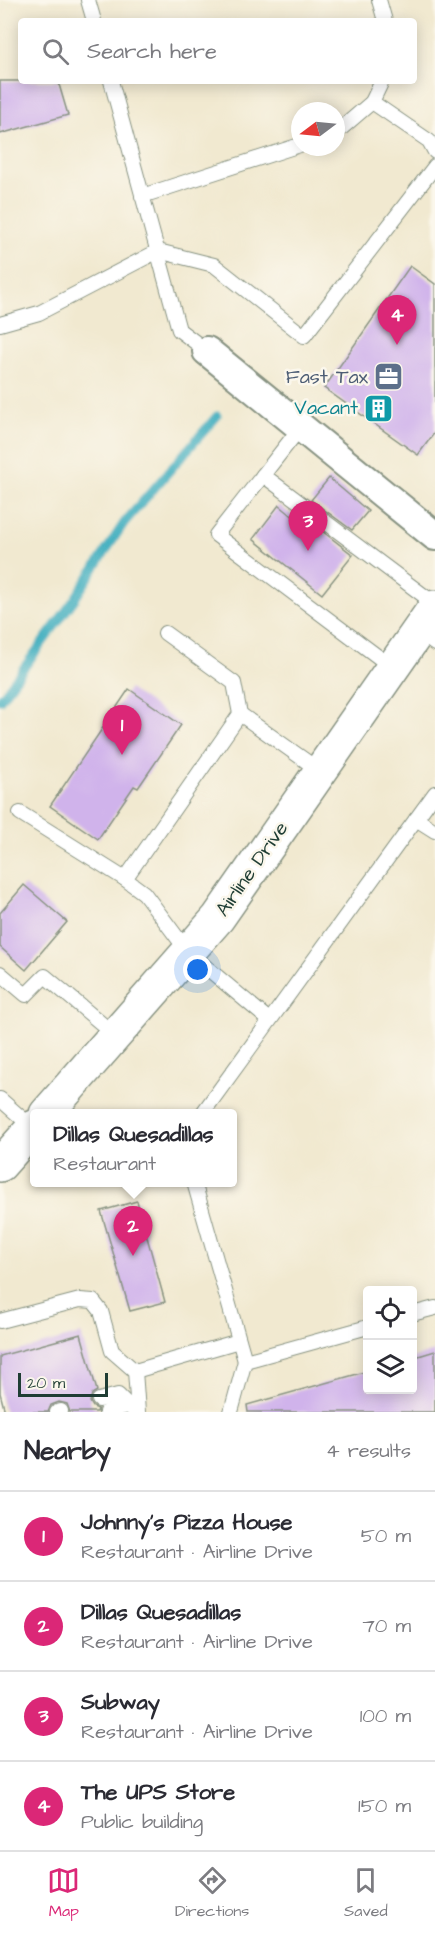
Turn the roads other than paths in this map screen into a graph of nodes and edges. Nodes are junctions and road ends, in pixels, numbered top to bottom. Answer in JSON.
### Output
{"nodes":[{"id":1,"x":88,"y":0,"type":"edge"},
{"id":2,"x":379,"y":0,"type":"edge"},
{"id":3,"x":93,"y":18,"type":"edge"},
{"id":4,"x":384,"y":18,"type":"edge"},
{"id":5,"x":112,"y":84,"type":"edge"},
{"id":6,"x":381,"y":84,"type":"edge"},
{"id":7,"x":372,"y":102,"type":"junction"},
{"id":8,"x":345,"y":126,"type":"edge"},
{"id":9,"x":291,"y":148,"type":"edge"},
{"id":10,"x":435,"y":152,"type":"edge"},
{"id":11,"x":435,"y":166,"type":"edge"},
{"id":12,"x":142,"y":196,"type":"junction"},
{"id":13,"x":158,"y":251,"type":"junction"},
{"id":14,"x":0,"y":324,"type":"edge"},
{"id":15,"x":207,"y":351,"type":"joint"},
{"id":16,"x":300,"y":428,"type":"junction"},
{"id":17,"x":263,"y":475,"type":"junction"},
{"id":18,"x":435,"y":536,"type":"edge"},
{"id":19,"x":431,"y":622,"type":"edge"},
{"id":20,"x":165,"y":633,"type":"dead end"},
{"id":21,"x":393,"y":668,"type":"junction"},
{"id":22,"x":240,"y":714,"type":"junction"},
{"id":23,"x":320,"y":771,"type":"junction"},
{"id":24,"x":435,"y":793,"type":"edge"},
{"id":25,"x":20,"y":813,"type":"dead end"},
{"id":26,"x":416,"y":819,"type":"junction"},
{"id":27,"x":435,"y":831,"type":"edge"},
{"id":28,"x":125,"y":879,"type":"junction"},
{"id":29,"x":188,"y":952,"type":"junction"},
{"id":30,"x":0,"y":973,"type":"edge"},
{"id":31,"x":270,"y":1020,"type":"junction"},
{"id":32,"x":115,"y":1035,"type":"junction"},
{"id":33,"x":0,"y":1099,"type":"edge"},
{"id":34,"x":50,"y":1109,"type":"edge"},
{"id":35,"x":205,"y":1109,"type":"edge"},
{"id":36,"x":30,"y":1118,"type":"edge"},
{"id":37,"x":30,"y":1132,"type":"edge"},
{"id":38,"x":0,"y":1165,"type":"edge"},
{"id":39,"x":195,"y":1187,"type":"edge"},
{"id":40,"x":435,"y":1308,"type":"edge"},
{"id":41,"x":417,"y":1313,"type":"edge"},
{"id":42,"x":0,"y":1321,"type":"edge"},
{"id":43,"x":363,"y":1328,"type":"edge"},
{"id":44,"x":239,"y":1341,"type":"junction"},
{"id":45,"x":245,"y":1361,"type":"junction"},
{"id":46,"x":135,"y":1371,"type":"junction"},
{"id":47,"x":103,"y":1406,"type":"edge"},
{"id":48,"x":134,"y":1410,"type":"edge"},
{"id":49,"x":231,"y":1412,"type":"edge"}],
"edges":[{"from":1,"to":3,"type":"lane"},
{"from":2,"to":4,"type":"lane"},
{"from":5,"to":12,"type":"lane"},
{"from":6,"to":7,"type":"lane"},
{"from":7,"to":8,"type":"lane"},
{"from":7,"to":10,"type":"lane"},
{"from":9,"to":12,"type":"lane"},
{"from":11,"to":13,"type":"lane"},
{"from":12,"to":13,"type":"lane"},
{"from":13,"to":14,"type":"lane"},
{"from":13,"to":15,"type":"lane"},
{"from":15,"to":16,"type":"street"},
{"from":16,"to":17,"type":"lane"},
{"from":16,"to":18,"type":"street"},
{"from":17,"to":19,"type":"lane"},
{"from":17,"to":21,"type":"lane"},
{"from":19,"to":21,"type":"main road","name":"Airline Drive"},
{"from":20,"to":22,"type":"lane"},
{"from":21,"to":23,"type":"main road","name":"Airline Drive"},
{"from":22,"to":23,"type":"lane"},
{"from":22,"to":28,"type":"lane"},
{"from":23,"to":29,"type":"main road","name":"Airline Drive"},
{"from":24,"to":26,"type":"lane"},
{"from":25,"to":28,"type":"lane"},
{"from":26,"to":27,"type":"lane"},
{"from":26,"to":31,"type":"lane"},
{"from":28,"to":29,"type":"lane"},
{"from":29,"to":31,"type":"lane"},
{"from":29,"to":32,"type":"main road","name":"Airline Drive"},
{"from":30,"to":32,"type":"lane"},
{"from":31,"to":35,"type":"lane"},
{"from":32,"to":34,"type":"main road","name":"Airline Drive"},
{"from":33,"to":36,"type":"lane"},
{"from":37,"to":38,"type":"main road","name":"Airline Drive"},
{"from":39,"to":44,"type":"lane"},
{"from":40,"to":41,"type":"lane"},
{"from":42,"to":46,"type":"lane"},
{"from":43,"to":45,"type":"lane"},
{"from":44,"to":45,"type":"lane"},
{"from":44,"to":46,"type":"lane"},
{"from":45,"to":49,"type":"lane"},
{"from":46,"to":48,"type":"lane"},
{"from":47,"to":48,"type":"lane"}]}
